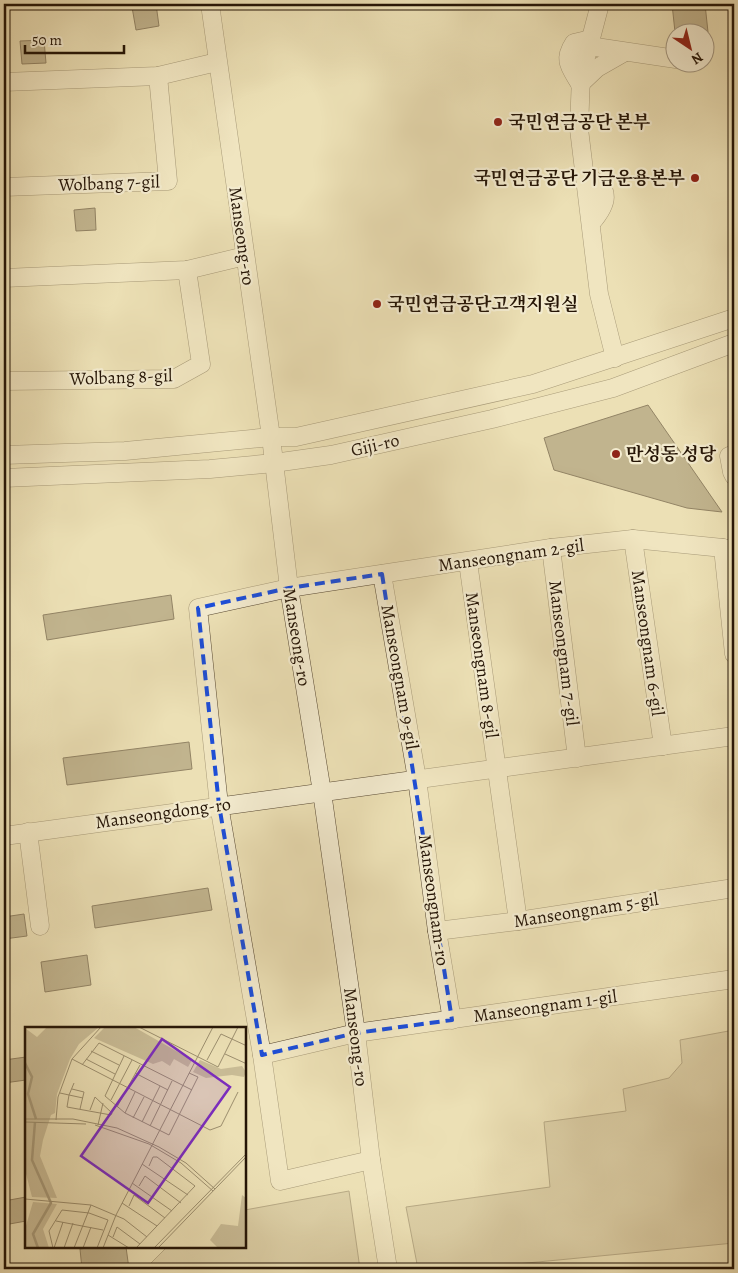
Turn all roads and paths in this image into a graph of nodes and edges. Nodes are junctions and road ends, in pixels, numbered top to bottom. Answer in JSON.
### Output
{"nodes":[{"id":1,"x":210,"y":4,"type":"edge"},
{"id":2,"x":600,"y":4,"type":"edge"},
{"id":3,"x":590,"y":42,"type":"junction"},
{"id":4,"x":625,"y":52,"type":"junction"},
{"id":5,"x":666,"y":58,"type":"edge"},
{"id":6,"x":217,"y":62,"type":"junction"},
{"id":7,"x":158,"y":76,"type":"junction"},
{"id":8,"x":4,"y":82,"type":"edge"},
{"id":9,"x":580,"y":84,"type":"junction"},
{"id":10,"x":4,"y":187,"type":"edge"},
{"id":11,"x":245,"y":256,"type":"junction"},
{"id":12,"x":187,"y":270,"type":"junction"},
{"id":13,"x":4,"y":278,"type":"edge"},
{"id":14,"x":734,"y":318,"type":"edge"},
{"id":15,"x":734,"y":342,"type":"edge"},
{"id":16,"x":615,"y":358,"type":"junction"},
{"id":17,"x":4,"y":381,"type":"edge"},
{"id":18,"x":271,"y":437,"type":"junction"},
{"id":19,"x":734,"y":454,"type":"edge"},
{"id":20,"x":4,"y":455,"type":"edge"},
{"id":21,"x":274,"y":463,"type":"junction"},
{"id":22,"x":734,"y":476,"type":"edge"},
{"id":23,"x":4,"y":478,"type":"edge"},
{"id":24,"x":633,"y":539,"type":"junction"},
{"id":25,"x":551,"y":548,"type":"junction"},
{"id":26,"x":728,"y":549,"type":"edge"},
{"id":27,"x":468,"y":562,"type":"junction"},
{"id":28,"x":382,"y":574,"type":"junction"},
{"id":29,"x":289,"y":588,"type":"junction"},
{"id":30,"x":734,"y":654,"type":"edge"},
{"id":31,"x":734,"y":736,"type":"edge"},
{"id":32,"x":663,"y":746,"type":"junction"},
{"id":33,"x":577,"y":758,"type":"junction"},
{"id":34,"x":497,"y":768,"type":"junction"},
{"id":35,"x":417,"y":779,"type":"junction"},
{"id":36,"x":322,"y":792,"type":"junction"},
{"id":37,"x":219,"y":805,"type":"junction"},
{"id":38,"x":28,"y":832,"type":"junction"},
{"id":39,"x":4,"y":836,"type":"edge"},
{"id":40,"x":734,"y":888,"type":"edge"},
{"id":41,"x":518,"y":921,"type":"junction"},
{"id":42,"x":40,"y":926,"type":"dead end"},
{"id":43,"x":437,"y":931,"type":"junction"},
{"id":44,"x":734,"y":978,"type":"edge"},
{"id":45,"x":452,"y":1020,"type":"junction"},
{"id":46,"x":356,"y":1033,"type":"junction"},
{"id":47,"x":262,"y":1055,"type":"junction"},
{"id":48,"x":372,"y":1160,"type":"junction"},
{"id":49,"x":388,"y":1269,"type":"edge"}],
"edges":[{"from":1,"to":6,"type":"street","name":"Manseong-ro"},
{"from":2,"to":3,"type":"street"},
{"from":3,"to":4,"type":"street"},
{"from":3,"to":9,"type":"street"},
{"from":4,"to":5,"type":"street"},
{"from":4,"to":9,"type":"street"},
{"from":6,"to":7,"type":"street"},
{"from":6,"to":11,"type":"street","name":"Manseong-ro"},
{"from":7,"to":8,"type":"street"},
{"from":7,"to":10,"type":"street","name":"Wolbang 7-gil"},
{"from":9,"to":16,"type":"street"},
{"from":11,"to":12,"type":"street"},
{"from":11,"to":18,"type":"street","name":"Manseong-ro"},
{"from":12,"to":13,"type":"street"},
{"from":12,"to":17,"type":"street","name":"Wolbang 8-gil"},
{"from":14,"to":16,"type":"street","name":"Giji-ro"},
{"from":15,"to":21,"type":"street","name":"Giji-ro"},
{"from":16,"to":18,"type":"street","name":"Giji-ro"},
{"from":18,"to":20,"type":"street","name":"Giji-ro"},
{"from":18,"to":21,"type":"street","name":"Manseong-ro"},
{"from":19,"to":22,"type":"street"},
{"from":21,"to":23,"type":"street","name":"Giji-ro"},
{"from":21,"to":29,"type":"street","name":"Manseong-ro"},
{"from":24,"to":25,"type":"street","name":"Manseongnam 2-gil"},
{"from":24,"to":26,"type":"street","name":"Manseongnam 2-gil"},
{"from":24,"to":32,"type":"street","name":"Manseongnam 6-gil"},
{"from":25,"to":27,"type":"street","name":"Manseongnam 2-gil"},
{"from":25,"to":33,"type":"street","name":"Manseongnam 7-gil"},
{"from":26,"to":30,"type":"street"},
{"from":27,"to":28,"type":"street","name":"Manseongnam 2-gil"},
{"from":27,"to":34,"type":"street","name":"Manseongnam 8-gil"},
{"from":28,"to":29,"type":"street","name":"Manseongnam 2-gil"},
{"from":28,"to":35,"type":"street","name":"Manseongnam 9-gil"},
{"from":29,"to":36,"type":"street","name":"Manseong-ro"},
{"from":29,"to":37,"type":"street","name":"Manseongnam 2-gil"},
{"from":31,"to":32,"type":"street"},
{"from":32,"to":33,"type":"street"},
{"from":33,"to":34,"type":"street"},
{"from":34,"to":35,"type":"street"},
{"from":34,"to":41,"type":"street"},
{"from":35,"to":36,"type":"street"},
{"from":35,"to":43,"type":"street","name":"Manseongnam-ro"},
{"from":36,"to":37,"type":"street","name":"Manseongdong-ro"},
{"from":36,"to":46,"type":"street","name":"Manseong-ro"},
{"from":37,"to":38,"type":"street","name":"Manseongdong-ro"},
{"from":37,"to":47,"type":"street"},
{"from":38,"to":39,"type":"street","name":"Manseongdong-ro"},
{"from":38,"to":42,"type":"street"},
{"from":40,"to":41,"type":"street","name":"Manseongnam 5-gil"},
{"from":41,"to":43,"type":"street","name":"Manseongnam 5-gil"},
{"from":43,"to":45,"type":"street","name":"Manseongnam-ro"},
{"from":44,"to":45,"type":"street","name":"Manseongnam 1-gil"},
{"from":45,"to":46,"type":"street","name":"Manseongnam 1-gil"},
{"from":46,"to":47,"type":"street","name":"Manseongnam 1-gil"},
{"from":46,"to":48,"type":"street","name":"Manseong-ro"},
{"from":47,"to":48,"type":"street"},
{"from":48,"to":49,"type":"street","name":"Manseong-ro"}]}
